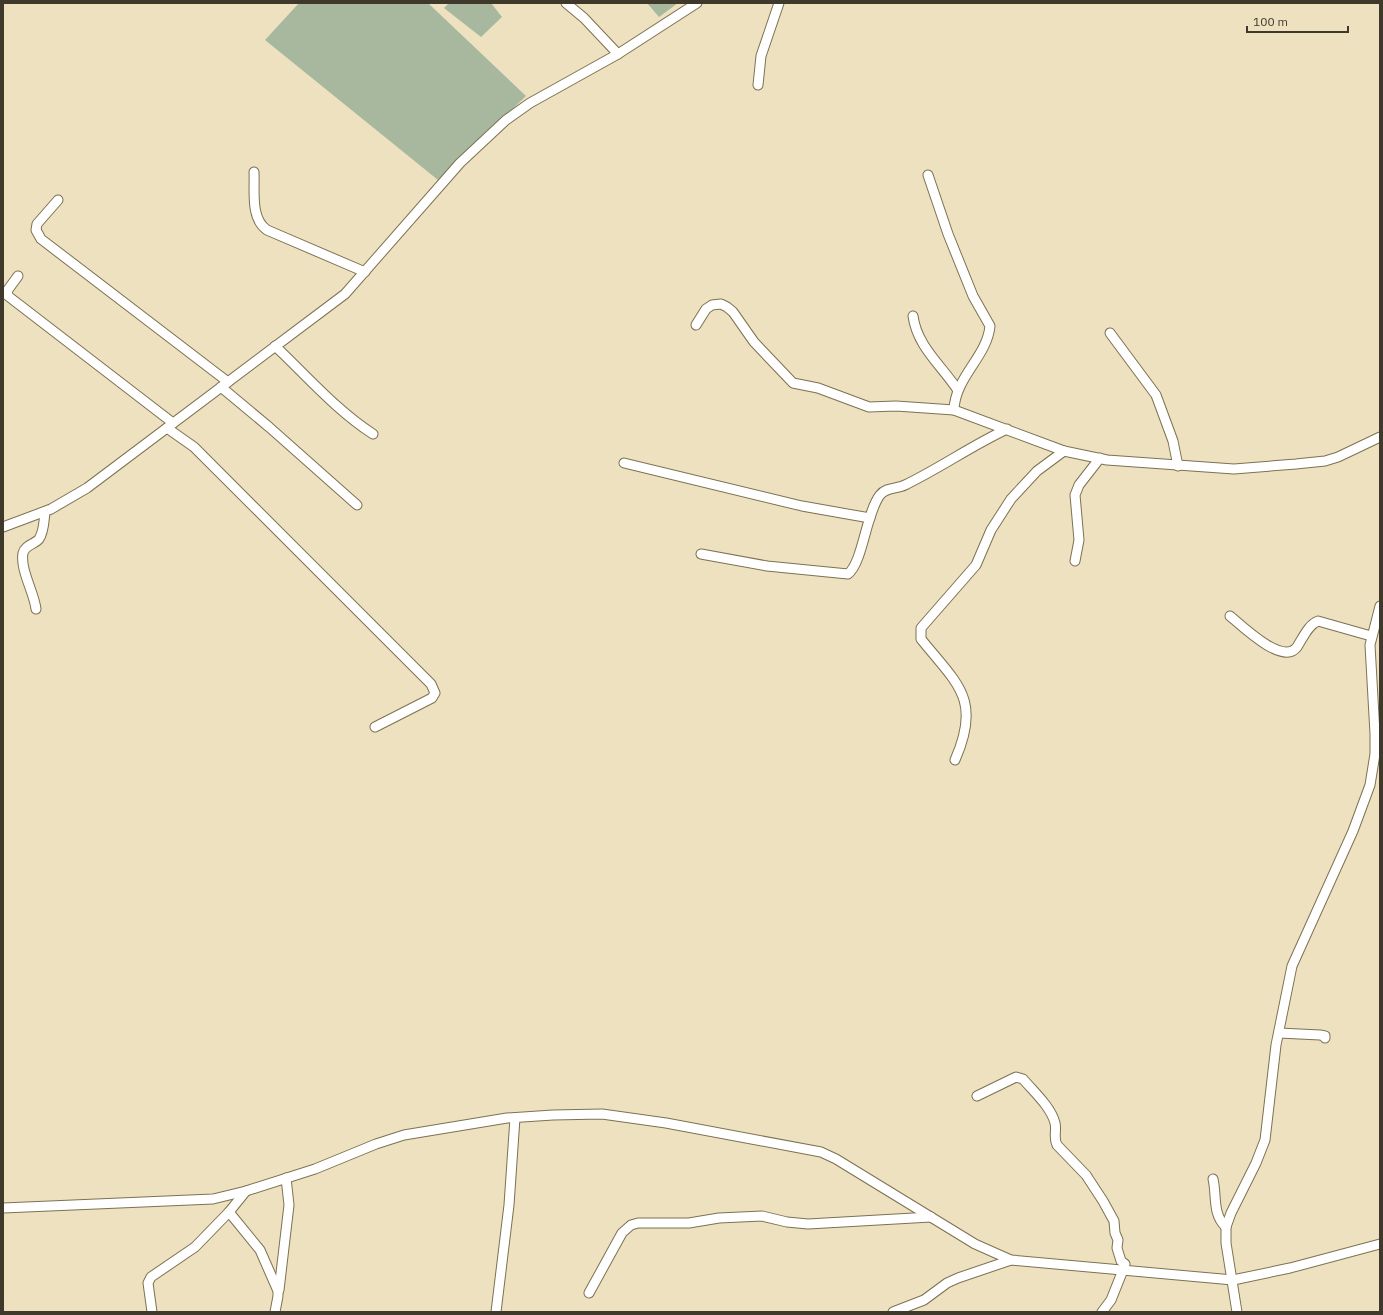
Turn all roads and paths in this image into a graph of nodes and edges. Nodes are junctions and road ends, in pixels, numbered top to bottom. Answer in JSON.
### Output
{"nodes":[{"id":1,"x":566,"y":3,"type":"edge"},
{"id":2,"x":697,"y":3,"type":"edge"},
{"id":3,"x":779,"y":3,"type":"edge"},
{"id":4,"x":618,"y":54,"type":"junction"},
{"id":5,"x":758,"y":85,"type":"dead end"},
{"id":6,"x":254,"y":172,"type":"dead end"},
{"id":7,"x":928,"y":175,"type":"dead end"},
{"id":8,"x":58,"y":200,"type":"dead end"},
{"id":9,"x":365,"y":272,"type":"junction"},
{"id":10,"x":18,"y":276,"type":"dead end"},
{"id":11,"x":913,"y":316,"type":"dead end"},
{"id":12,"x":696,"y":324,"type":"dead end"},
{"id":13,"x":1110,"y":333,"type":"dead end"},
{"id":14,"x":275,"y":346,"type":"junction"},
{"id":15,"x":224,"y":385,"type":"junction"},
{"id":16,"x":957,"y":389,"type":"junction"},
{"id":17,"x":954,"y":410,"type":"junction"},
{"id":18,"x":170,"y":425,"type":"junction"},
{"id":19,"x":1007,"y":429,"type":"junction"},
{"id":20,"x":374,"y":434,"type":"dead end"},
{"id":21,"x":1380,"y":437,"type":"edge"},
{"id":22,"x":1064,"y":451,"type":"junction"},
{"id":23,"x":1100,"y":458,"type":"junction"},
{"id":24,"x":624,"y":463,"type":"dead end"},
{"id":25,"x":1178,"y":466,"type":"junction"},
{"id":26,"x":357,"y":505,"type":"dead end"},
{"id":27,"x":45,"y":512,"type":"junction"},
{"id":28,"x":870,"y":518,"type":"junction"},
{"id":29,"x":3,"y":527,"type":"edge"},
{"id":30,"x":701,"y":554,"type":"dead end"},
{"id":31,"x":1075,"y":560,"type":"dead end"},
{"id":32,"x":1380,"y":606,"type":"edge"},
{"id":33,"x":36,"y":609,"type":"dead end"},
{"id":34,"x":1230,"y":616,"type":"dead end"},
{"id":35,"x":1371,"y":636,"type":"junction"},
{"id":36,"x":375,"y":727,"type":"dead end"},
{"id":37,"x":955,"y":760,"type":"dead end"},
{"id":38,"x":1279,"y":1033,"type":"junction"},
{"id":39,"x":1325,"y":1038,"type":"dead end"},
{"id":40,"x":977,"y":1096,"type":"dead end"},
{"id":41,"x":515,"y":1118,"type":"junction"},
{"id":42,"x":286,"y":1178,"type":"junction"},
{"id":43,"x":1213,"y":1179,"type":"dead end"},
{"id":44,"x":246,"y":1191,"type":"junction"},
{"id":45,"x":3,"y":1208,"type":"edge"},
{"id":46,"x":229,"y":1212,"type":"junction"},
{"id":47,"x":931,"y":1216,"type":"junction"},
{"id":48,"x":1226,"y":1227,"type":"junction"},
{"id":49,"x":1380,"y":1244,"type":"edge"},
{"id":50,"x":1011,"y":1260,"type":"junction"},
{"id":51,"x":1124,"y":1267,"type":"junction"},
{"id":52,"x":1233,"y":1280,"type":"junction"},
{"id":53,"x":589,"y":1293,"type":"dead end"},
{"id":54,"x":278,"y":1296,"type":"junction"},
{"id":55,"x":152,"y":1312,"type":"edge"},
{"id":56,"x":275,"y":1312,"type":"edge"},
{"id":57,"x":496,"y":1312,"type":"edge"},
{"id":58,"x":892,"y":1312,"type":"edge"},
{"id":59,"x":1102,"y":1312,"type":"edge"},
{"id":60,"x":1237,"y":1312,"type":"edge"}],
"edges":[{"from":1,"to":4,"type":"street"},
{"from":2,"to":4,"type":"street"},
{"from":3,"to":5,"type":"street"},
{"from":4,"to":9,"type":"street"},
{"from":6,"to":9,"type":"street"},
{"from":7,"to":16,"type":"street"},
{"from":8,"to":15,"type":"street"},
{"from":9,"to":14,"type":"street"},
{"from":10,"to":18,"type":"street"},
{"from":11,"to":16,"type":"street"},
{"from":12,"to":17,"type":"street"},
{"from":13,"to":25,"type":"street"},
{"from":14,"to":15,"type":"street"},
{"from":14,"to":20,"type":"street"},
{"from":15,"to":18,"type":"street"},
{"from":15,"to":26,"type":"street"},
{"from":16,"to":17,"type":"street"},
{"from":17,"to":19,"type":"street"},
{"from":18,"to":27,"type":"street"},
{"from":18,"to":36,"type":"street"},
{"from":19,"to":22,"type":"street"},
{"from":19,"to":28,"type":"street"},
{"from":21,"to":25,"type":"street"},
{"from":22,"to":23,"type":"street"},
{"from":22,"to":37,"type":"street"},
{"from":23,"to":25,"type":"street"},
{"from":23,"to":31,"type":"street"},
{"from":24,"to":28,"type":"street"},
{"from":27,"to":29,"type":"street"},
{"from":27,"to":33,"type":"street"},
{"from":28,"to":30,"type":"street"},
{"from":32,"to":35,"type":"street"},
{"from":34,"to":35,"type":"street"},
{"from":35,"to":38,"type":"street"},
{"from":38,"to":39,"type":"street"},
{"from":38,"to":48,"type":"street"},
{"from":40,"to":51,"type":"street"},
{"from":41,"to":42,"type":"street"},
{"from":41,"to":47,"type":"street"},
{"from":41,"to":57,"type":"street"},
{"from":42,"to":44,"type":"street"},
{"from":42,"to":54,"type":"street"},
{"from":43,"to":48,"type":"street"},
{"from":44,"to":45,"type":"street"},
{"from":44,"to":46,"type":"street"},
{"from":46,"to":54,"type":"street"},
{"from":46,"to":55,"type":"street"},
{"from":47,"to":50,"type":"street"},
{"from":47,"to":53,"type":"street"},
{"from":48,"to":52,"type":"street"},
{"from":49,"to":52,"type":"street"},
{"from":50,"to":51,"type":"street"},
{"from":50,"to":58,"type":"street"},
{"from":51,"to":52,"type":"street"},
{"from":51,"to":59,"type":"street"},
{"from":52,"to":60,"type":"street"},
{"from":54,"to":56,"type":"street"}]}
